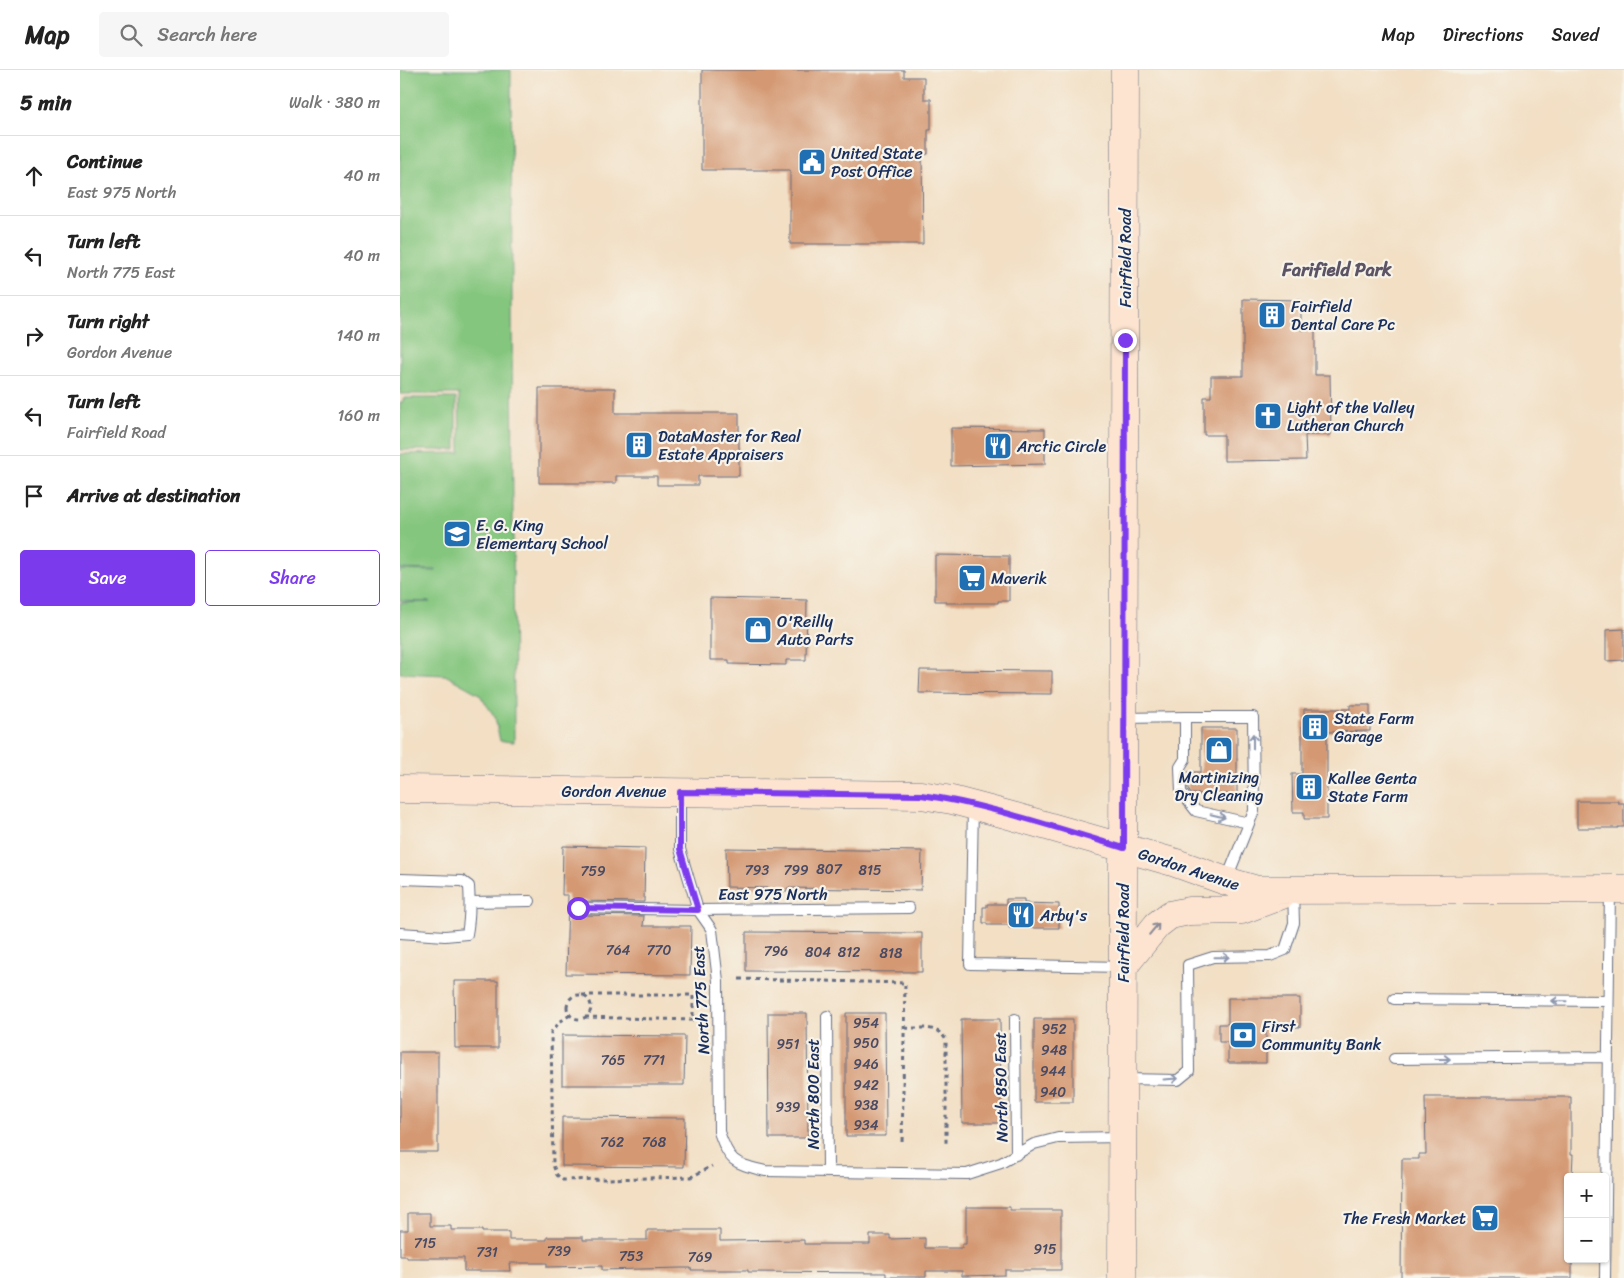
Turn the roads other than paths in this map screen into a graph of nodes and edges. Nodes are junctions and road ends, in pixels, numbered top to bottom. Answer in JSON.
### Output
{"nodes":[{"id":1,"x":1125,"y":70,"type":"edge"},
{"id":2,"x":1185,"y":717,"type":"junction"},
{"id":3,"x":1123,"y":718,"type":"junction"},
{"id":4,"x":400,"y":789,"type":"edge"},
{"id":5,"x":680,"y":792,"type":"junction"},
{"id":6,"x":973,"y":806,"type":"junction"},
{"id":7,"x":1249,"y":823,"type":"junction"},
{"id":8,"x":1124,"y":848,"type":"junction"},
{"id":9,"x":400,"y":879,"type":"edge"},
{"id":10,"x":1226,"y":882,"type":"junction"},
{"id":11,"x":1617,"y":889,"type":"edge"},
{"id":12,"x":1293,"y":890,"type":"junction"},
{"id":13,"x":470,"y":902,"type":"junction"},
{"id":14,"x":530,"y":902,"type":"dead end"},
{"id":15,"x":578,"y":908,"type":"dead end"},
{"id":16,"x":909,"y":908,"type":"dead end"},
{"id":17,"x":698,"y":910,"type":"junction"},
{"id":18,"x":400,"y":933,"type":"edge"},
{"id":19,"x":1123,"y":967,"type":"junction"},
{"id":20,"x":1394,"y":999,"type":"dead end"},
{"id":21,"x":1608,"y":1001,"type":"junction"},
{"id":22,"x":827,"y":1016,"type":"dead end"},
{"id":23,"x":1015,"y":1019,"type":"dead end"},
{"id":24,"x":1608,"y":1057,"type":"junction"},
{"id":25,"x":1394,"y":1059,"type":"dead end"},
{"id":26,"x":1123,"y":1079,"type":"junction"},
{"id":27,"x":1123,"y":1137,"type":"junction"},
{"id":28,"x":1016,"y":1155,"type":"junction"},
{"id":29,"x":828,"y":1172,"type":"junction"},
{"id":30,"x":1122,"y":1278,"type":"edge"},
{"id":31,"x":1605,"y":1278,"type":"edge"}],
"edges":[{"from":1,"to":3,"type":"main road","name":"Fairfield Road"},
{"from":2,"to":3,"type":"lane"},
{"from":2,"to":7,"type":"lane","one_way":true},
{"from":7,"to":2,"type":"lane","one_way":true},
{"from":3,"to":8,"type":"main road","name":"Fairfield Road"},
{"from":4,"to":5,"type":"main road","name":"Gordon Avenue"},
{"from":5,"to":6,"type":"main road","name":"Gordon Avenue"},
{"from":5,"to":17,"type":"lane","name":"North 775 East"},
{"from":6,"to":8,"type":"main road","name":"Gordon Avenue"},
{"from":6,"to":19,"type":"lane"},
{"from":7,"to":10,"type":"lane"},
{"from":8,"to":10,"type":"main road","name":"Gordon Avenue"},
{"from":8,"to":19,"type":"main road","name":"Fairfield Road"},
{"from":9,"to":13,"type":"lane"},
{"from":10,"to":12,"type":"main road","name":"Gordon Avenue"},
{"from":11,"to":12,"type":"main road","name":"Gordon Avenue"},
{"from":11,"to":21,"type":"lane"},
{"from":19,"to":12,"type":"main road","one_way":true},
{"from":26,"to":12,"type":"lane","one_way":true},
{"from":13,"to":14,"type":"lane"},
{"from":13,"to":18,"type":"lane"},
{"from":15,"to":17,"type":"lane","name":"East 975 North"},
{"from":16,"to":17,"type":"lane","name":"East 975 North"},
{"from":17,"to":29,"type":"lane","name":"North 775 East"},
{"from":19,"to":26,"type":"main road","name":"Fairfield Road"},
{"from":21,"to":20,"type":"lane","one_way":true},
{"from":21,"to":24,"type":"lane"},
{"from":22,"to":29,"type":"lane","name":"North 800 East"},
{"from":23,"to":28,"type":"lane","name":"North 850 East"},
{"from":25,"to":24,"type":"lane","one_way":true},
{"from":24,"to":31,"type":"lane"},
{"from":26,"to":27,"type":"main road","name":"Fairfield Road"},
{"from":27,"to":28,"type":"lane"},
{"from":27,"to":30,"type":"main road","name":"Fairfield Road"},
{"from":28,"to":29,"type":"lane"}]}
